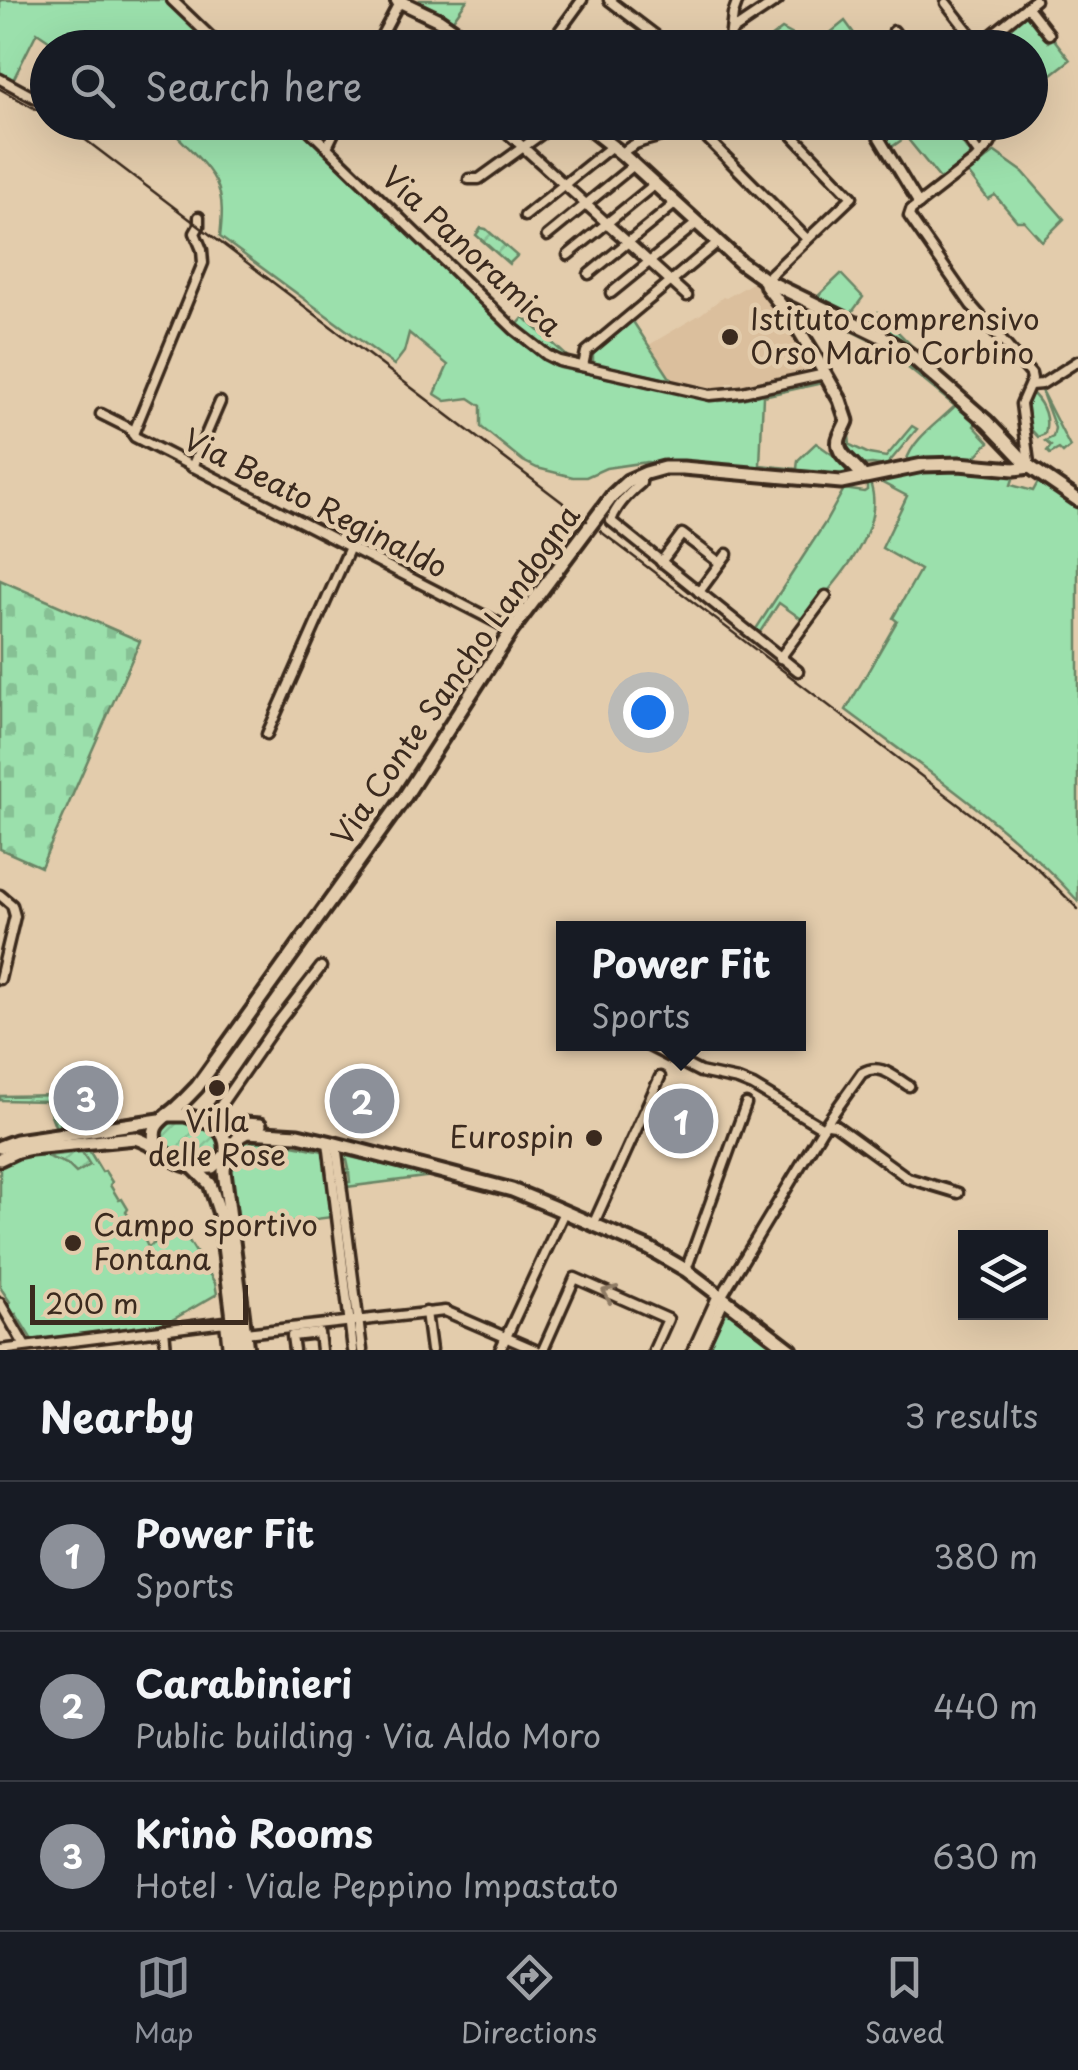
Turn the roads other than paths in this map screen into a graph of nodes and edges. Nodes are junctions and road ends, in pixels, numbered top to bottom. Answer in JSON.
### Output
{"nodes":[{"id":1,"x":172,"y":0,"type":"edge"},
{"id":2,"x":582,"y":0,"type":"edge"},
{"id":3,"x":609,"y":0,"type":"edge"},
{"id":4,"x":738,"y":0,"type":"edge"},
{"id":5,"x":778,"y":0,"type":"edge"},
{"id":6,"x":1017,"y":0,"type":"edge"},
{"id":7,"x":398,"y":1,"type":"edge"},
{"id":8,"x":946,"y":3,"type":"dead end"},
{"id":9,"x":1029,"y":5,"type":"edge"},
{"id":10,"x":203,"y":30,"type":"edge"},
{"id":11,"x":383,"y":30,"type":"edge"},
{"id":12,"x":453,"y":30,"type":"edge"},
{"id":13,"x":560,"y":30,"type":"edge"},
{"id":14,"x":648,"y":30,"type":"edge"},
{"id":15,"x":732,"y":30,"type":"joint"},
{"id":16,"x":965,"y":30,"type":"edge"},
{"id":17,"x":997,"y":30,"type":"edge"},
{"id":18,"x":1046,"y":30,"type":"edge"},
{"id":19,"x":0,"y":79,"type":"edge"},
{"id":20,"x":30,"y":95,"type":"edge"},
{"id":21,"x":320,"y":140,"type":"edge"},
{"id":22,"x":330,"y":140,"type":"edge"},
{"id":23,"x":518,"y":140,"type":"edge"},
{"id":24,"x":534,"y":140,"type":"edge"},
{"id":25,"x":604,"y":140,"type":"edge"},
{"id":26,"x":646,"y":140,"type":"edge"},
{"id":27,"x":709,"y":140,"type":"edge"},
{"id":28,"x":797,"y":140,"type":"edge"},
{"id":29,"x":880,"y":140,"type":"edge"},
{"id":30,"x":969,"y":140,"type":"edge"},
{"id":31,"x":992,"y":140,"type":"edge"},
{"id":32,"x":327,"y":147,"type":"junction"},
{"id":33,"x":524,"y":148,"type":"junction"},
{"id":34,"x":617,"y":150,"type":"junction"},
{"id":35,"x":979,"y":154,"type":"junction"},
{"id":36,"x":634,"y":165,"type":"junction"},
{"id":37,"x":468,"y":178,"type":"dead end"},
{"id":38,"x":655,"y":184,"type":"junction"},
{"id":39,"x":564,"y":185,"type":"junction"},
{"id":40,"x":586,"y":204,"type":"junction"},
{"id":41,"x":676,"y":204,"type":"junction"},
{"id":42,"x":919,"y":204,"type":"junction"},
{"id":43,"x":525,"y":216,"type":"dead end"},
{"id":44,"x":199,"y":217,"type":"dead end"},
{"id":45,"x":607,"y":223,"type":"junction"},
{"id":46,"x":696,"y":223,"type":"junction"},
{"id":47,"x":546,"y":236,"type":"dead end"},
{"id":48,"x":807,"y":239,"type":"junction"},
{"id":49,"x":628,"y":242,"type":"junction"},
{"id":50,"x":718,"y":242,"type":"junction"},
{"id":51,"x":568,"y":254,"type":"dead end"},
{"id":52,"x":650,"y":261,"type":"junction"},
{"id":53,"x":589,"y":274,"type":"dead end"},
{"id":54,"x":765,"y":280,"type":"junction"},
{"id":55,"x":671,"y":281,"type":"junction"},
{"id":56,"x":610,"y":293,"type":"dead end"},
{"id":57,"x":687,"y":296,"type":"dead end"},
{"id":58,"x":816,"y":358,"type":"junction"},
{"id":59,"x":1078,"y":361,"type":"edge"},
{"id":60,"x":583,"y":366,"type":"junction"},
{"id":61,"x":825,"y":374,"type":"junction"},
{"id":62,"x":806,"y":379,"type":"junction"},
{"id":63,"x":1030,"y":385,"type":"junction"},
{"id":64,"x":220,"y":402,"type":"dead end"},
{"id":65,"x":100,"y":414,"type":"dead end"},
{"id":66,"x":132,"y":434,"type":"junction"},
{"id":67,"x":1024,"y":452,"type":"junction"},
{"id":68,"x":192,"y":466,"type":"junction"},
{"id":69,"x":1030,"y":467,"type":"junction"},
{"id":70,"x":641,"y":475,"type":"junction"},
{"id":71,"x":864,"y":477,"type":"junction"},
{"id":72,"x":1077,"y":498,"type":"edge"},
{"id":73,"x":350,"y":546,"type":"junction"},
{"id":74,"x":727,"y":554,"type":"dead end"},
{"id":75,"x":661,"y":562,"type":"junction"},
{"id":76,"x":720,"y":563,"type":"junction"},
{"id":77,"x":699,"y":592,"type":"junction"},
{"id":78,"x":826,"y":596,"type":"dead end"},
{"id":79,"x":512,"y":630,"type":"junction"},
{"id":80,"x":780,"y":658,"type":"junction"},
{"id":81,"x":798,"y":671,"type":"dead end"},
{"id":82,"x":267,"y":734,"type":"dead end"},
{"id":83,"x":0,"y":895,"type":"edge"},
{"id":84,"x":321,"y":967,"type":"dead end"},
{"id":85,"x":0,"y":979,"type":"edge"},
{"id":86,"x":658,"y":1051,"type":"edge"},
{"id":87,"x":660,"y":1078,"type":"dead end"},
{"id":88,"x":909,"y":1086,"type":"dead end"},
{"id":89,"x":197,"y":1087,"type":"junction"},
{"id":90,"x":746,"y":1104,"type":"dead end"},
{"id":91,"x":163,"y":1118,"type":"junction"},
{"id":92,"x":206,"y":1121,"type":"junction"},
{"id":93,"x":826,"y":1126,"type":"junction"},
{"id":94,"x":298,"y":1136,"type":"junction"},
{"id":95,"x":332,"y":1143,"type":"junction"},
{"id":96,"x":0,"y":1148,"type":"edge"},
{"id":97,"x":157,"y":1149,"type":"junction"},
{"id":98,"x":227,"y":1152,"type":"junction"},
{"id":99,"x":0,"y":1159,"type":"edge"},
{"id":100,"x":192,"y":1167,"type":"junction"},
{"id":101,"x":958,"y":1193,"type":"dead end"},
{"id":102,"x":564,"y":1212,"type":"junction"},
{"id":103,"x":593,"y":1224,"type":"junction"},
{"id":104,"x":686,"y":1270,"type":"junction"},
{"id":105,"x":721,"y":1297,"type":"junction"},
{"id":106,"x":0,"y":1303,"type":"edge"},
{"id":107,"x":426,"y":1312,"type":"junction"},
{"id":108,"x":354,"y":1320,"type":"junction"},
{"id":109,"x":164,"y":1329,"type":"junction"},
{"id":110,"x":245,"y":1334,"type":"junction"},
{"id":111,"x":506,"y":1337,"type":"junction"},
{"id":112,"x":83,"y":1339,"type":"junction"},
{"id":113,"x":22,"y":1348,"type":"edge"},
{"id":114,"x":0,"y":1350,"type":"edge"},
{"id":115,"x":84,"y":1350,"type":"edge"},
{"id":116,"x":166,"y":1350,"type":"edge"},
{"id":117,"x":228,"y":1350,"type":"edge"},
{"id":118,"x":237,"y":1350,"type":"edge"},
{"id":119,"x":247,"y":1350,"type":"edge"},
{"id":120,"x":294,"y":1350,"type":"edge"},
{"id":121,"x":321,"y":1350,"type":"edge"},
{"id":122,"x":353,"y":1350,"type":"edge"},
{"id":123,"x":362,"y":1350,"type":"edge"},
{"id":124,"x":431,"y":1350,"type":"edge"},
{"id":125,"x":500,"y":1350,"type":"edge"},
{"id":126,"x":535,"y":1350,"type":"edge"},
{"id":127,"x":543,"y":1350,"type":"edge"},
{"id":128,"x":654,"y":1350,"type":"edge"},
{"id":129,"x":692,"y":1350,"type":"edge"},
{"id":130,"x":702,"y":1350,"type":"edge"},
{"id":131,"x":791,"y":1350,"type":"edge"}],
"edges":[{"from":1,"to":10,"type":"street"},
{"from":2,"to":13,"type":"street"},
{"from":3,"to":14,"type":"street"},
{"from":4,"to":15,"type":"street"},
{"from":5,"to":15,"type":"street"},
{"from":6,"to":9,"type":"street"},
{"from":7,"to":11,"type":"street"},
{"from":7,"to":12,"type":"main road"},
{"from":8,"to":16,"type":"street"},
{"from":9,"to":17,"type":"street"},
{"from":9,"to":18,"type":"street"},
{"from":19,"to":20,"type":"street"},
{"from":21,"to":32,"type":"street","name":"Via Panoramica"},
{"from":22,"to":32,"type":"street"},
{"from":23,"to":33,"type":"street"},
{"from":24,"to":33,"type":"street"},
{"from":25,"to":34,"type":"main road"},
{"from":26,"to":34,"type":"street"},
{"from":27,"to":48,"type":"street"},
{"from":28,"to":48,"type":"street"},
{"from":29,"to":42,"type":"street"},
{"from":30,"to":35,"type":"street"},
{"from":31,"to":35,"type":"street"},
{"from":32,"to":60,"type":"street","name":"Via Panoramica"},
{"from":33,"to":37,"type":"street"},
{"from":33,"to":39,"type":"street"},
{"from":34,"to":36,"type":"main road"},
{"from":34,"to":39,"type":"street"},
{"from":35,"to":42,"type":"street"},
{"from":36,"to":38,"type":"main road"},
{"from":36,"to":40,"type":"street"},
{"from":38,"to":41,"type":"main road"},
{"from":38,"to":45,"type":"street"},
{"from":39,"to":40,"type":"street"},
{"from":39,"to":43,"type":"street"},
{"from":40,"to":45,"type":"street"},
{"from":40,"to":47,"type":"street"},
{"from":41,"to":46,"type":"main road"},
{"from":41,"to":49,"type":"street"},
{"from":42,"to":63,"type":"street"},
{"from":44,"to":66,"type":"street"},
{"from":45,"to":49,"type":"street"},
{"from":45,"to":51,"type":"street"},
{"from":46,"to":50,"type":"main road"},
{"from":46,"to":52,"type":"street"},
{"from":48,"to":54,"type":"street"},
{"from":49,"to":52,"type":"street"},
{"from":49,"to":53,"type":"street"},
{"from":50,"to":54,"type":"main road"},
{"from":50,"to":55,"type":"street"},
{"from":52,"to":55,"type":"street"},
{"from":52,"to":56,"type":"street"},
{"from":54,"to":58,"type":"main road"},
{"from":54,"to":67,"type":"main road"},
{"from":55,"to":57,"type":"street"},
{"from":55,"to":60,"type":"street"},
{"from":58,"to":61,"type":"main road"},
{"from":58,"to":62,"type":"street"},
{"from":59,"to":63,"type":"street"},
{"from":60,"to":62,"type":"street","name":"Via Panoramica"},
{"from":61,"to":62,"type":"street","name":"Via Panoramica"},
{"from":61,"to":71,"type":"main road"},
{"from":63,"to":67,"type":"street"},
{"from":64,"to":68,"type":"street"},
{"from":65,"to":66,"type":"street","name":"Via Beato Reginaldo"},
{"from":66,"to":68,"type":"street","name":"Via Beato Reginaldo"},
{"from":67,"to":69,"type":"main road"},
{"from":68,"to":73,"type":"street","name":"Via Beato Reginaldo"},
{"from":69,"to":71,"type":"main road"},
{"from":69,"to":72,"type":"main road"},
{"from":70,"to":71,"type":"main road"},
{"from":70,"to":75,"type":"street"},
{"from":70,"to":79,"type":"main road","name":"Via Conte Sancho Landogna"},
{"from":73,"to":79,"type":"street","name":"Via Beato Reginaldo"},
{"from":73,"to":82,"type":"street"},
{"from":74,"to":76,"type":"street"},
{"from":75,"to":76,"type":"street"},
{"from":75,"to":77,"type":"street"},
{"from":76,"to":77,"type":"street"},
{"from":77,"to":80,"type":"street"},
{"from":78,"to":80,"type":"street"},
{"from":79,"to":89,"type":"main road","name":"Via Conte Sancho Landogna"},
{"from":80,"to":81,"type":"street"},
{"from":83,"to":85,"type":"street"},
{"from":84,"to":92,"type":"street"},
{"from":86,"to":93,"type":"street"},
{"from":87,"to":103,"type":"street"},
{"from":88,"to":93,"type":"street"},
{"from":89,"to":91,"type":"main road","name":"Via Conte Sancho Landogna"},
{"from":89,"to":92,"type":"main road"},
{"from":90,"to":104,"type":"street"},
{"from":91,"to":92,"type":"main road"},
{"from":91,"to":96,"type":"main road"},
{"from":91,"to":97,"type":"main road"},
{"from":92,"to":94,"type":"main road"},
{"from":92,"to":98,"type":"main road"},
{"from":93,"to":101,"type":"street"},
{"from":93,"to":105,"type":"street"},
{"from":94,"to":95,"type":"main road"},
{"from":94,"to":98,"type":"main road"},
{"from":95,"to":102,"type":"main road"},
{"from":95,"to":108,"type":"street"},
{"from":97,"to":99,"type":"main road"},
{"from":97,"to":100,"type":"main road"},
{"from":98,"to":100,"type":"main road"},
{"from":98,"to":110,"type":"main road"},
{"from":100,"to":118,"type":"main road"},
{"from":102,"to":103,"type":"main road"},
{"from":102,"to":111,"type":"street"},
{"from":103,"to":104,"type":"main road"},
{"from":104,"to":105,"type":"main road"},
{"from":105,"to":129,"type":"street"},
{"from":105,"to":130,"type":"street"},
{"from":105,"to":131,"type":"main road"},
{"from":106,"to":113,"type":"street"},
{"from":107,"to":108,"type":"street"},
{"from":107,"to":111,"type":"street"},
{"from":107,"to":124,"type":"street"},
{"from":108,"to":110,"type":"street"},
{"from":108,"to":122,"type":"street"},
{"from":108,"to":123,"type":"street"},
{"from":109,"to":112,"type":"street"},
{"from":109,"to":116,"type":"street"},
{"from":109,"to":117,"type":"street"},
{"from":110,"to":119,"type":"main road"},
{"from":111,"to":125,"type":"street"},
{"from":111,"to":126,"type":"street"},
{"from":112,"to":113,"type":"street"},
{"from":112,"to":115,"type":"street"},
{"from":113,"to":114,"type":"street"},
{"from":120,"to":121,"type":"street"},
{"from":128,"to":127,"type":"street","one_way":true}]}
